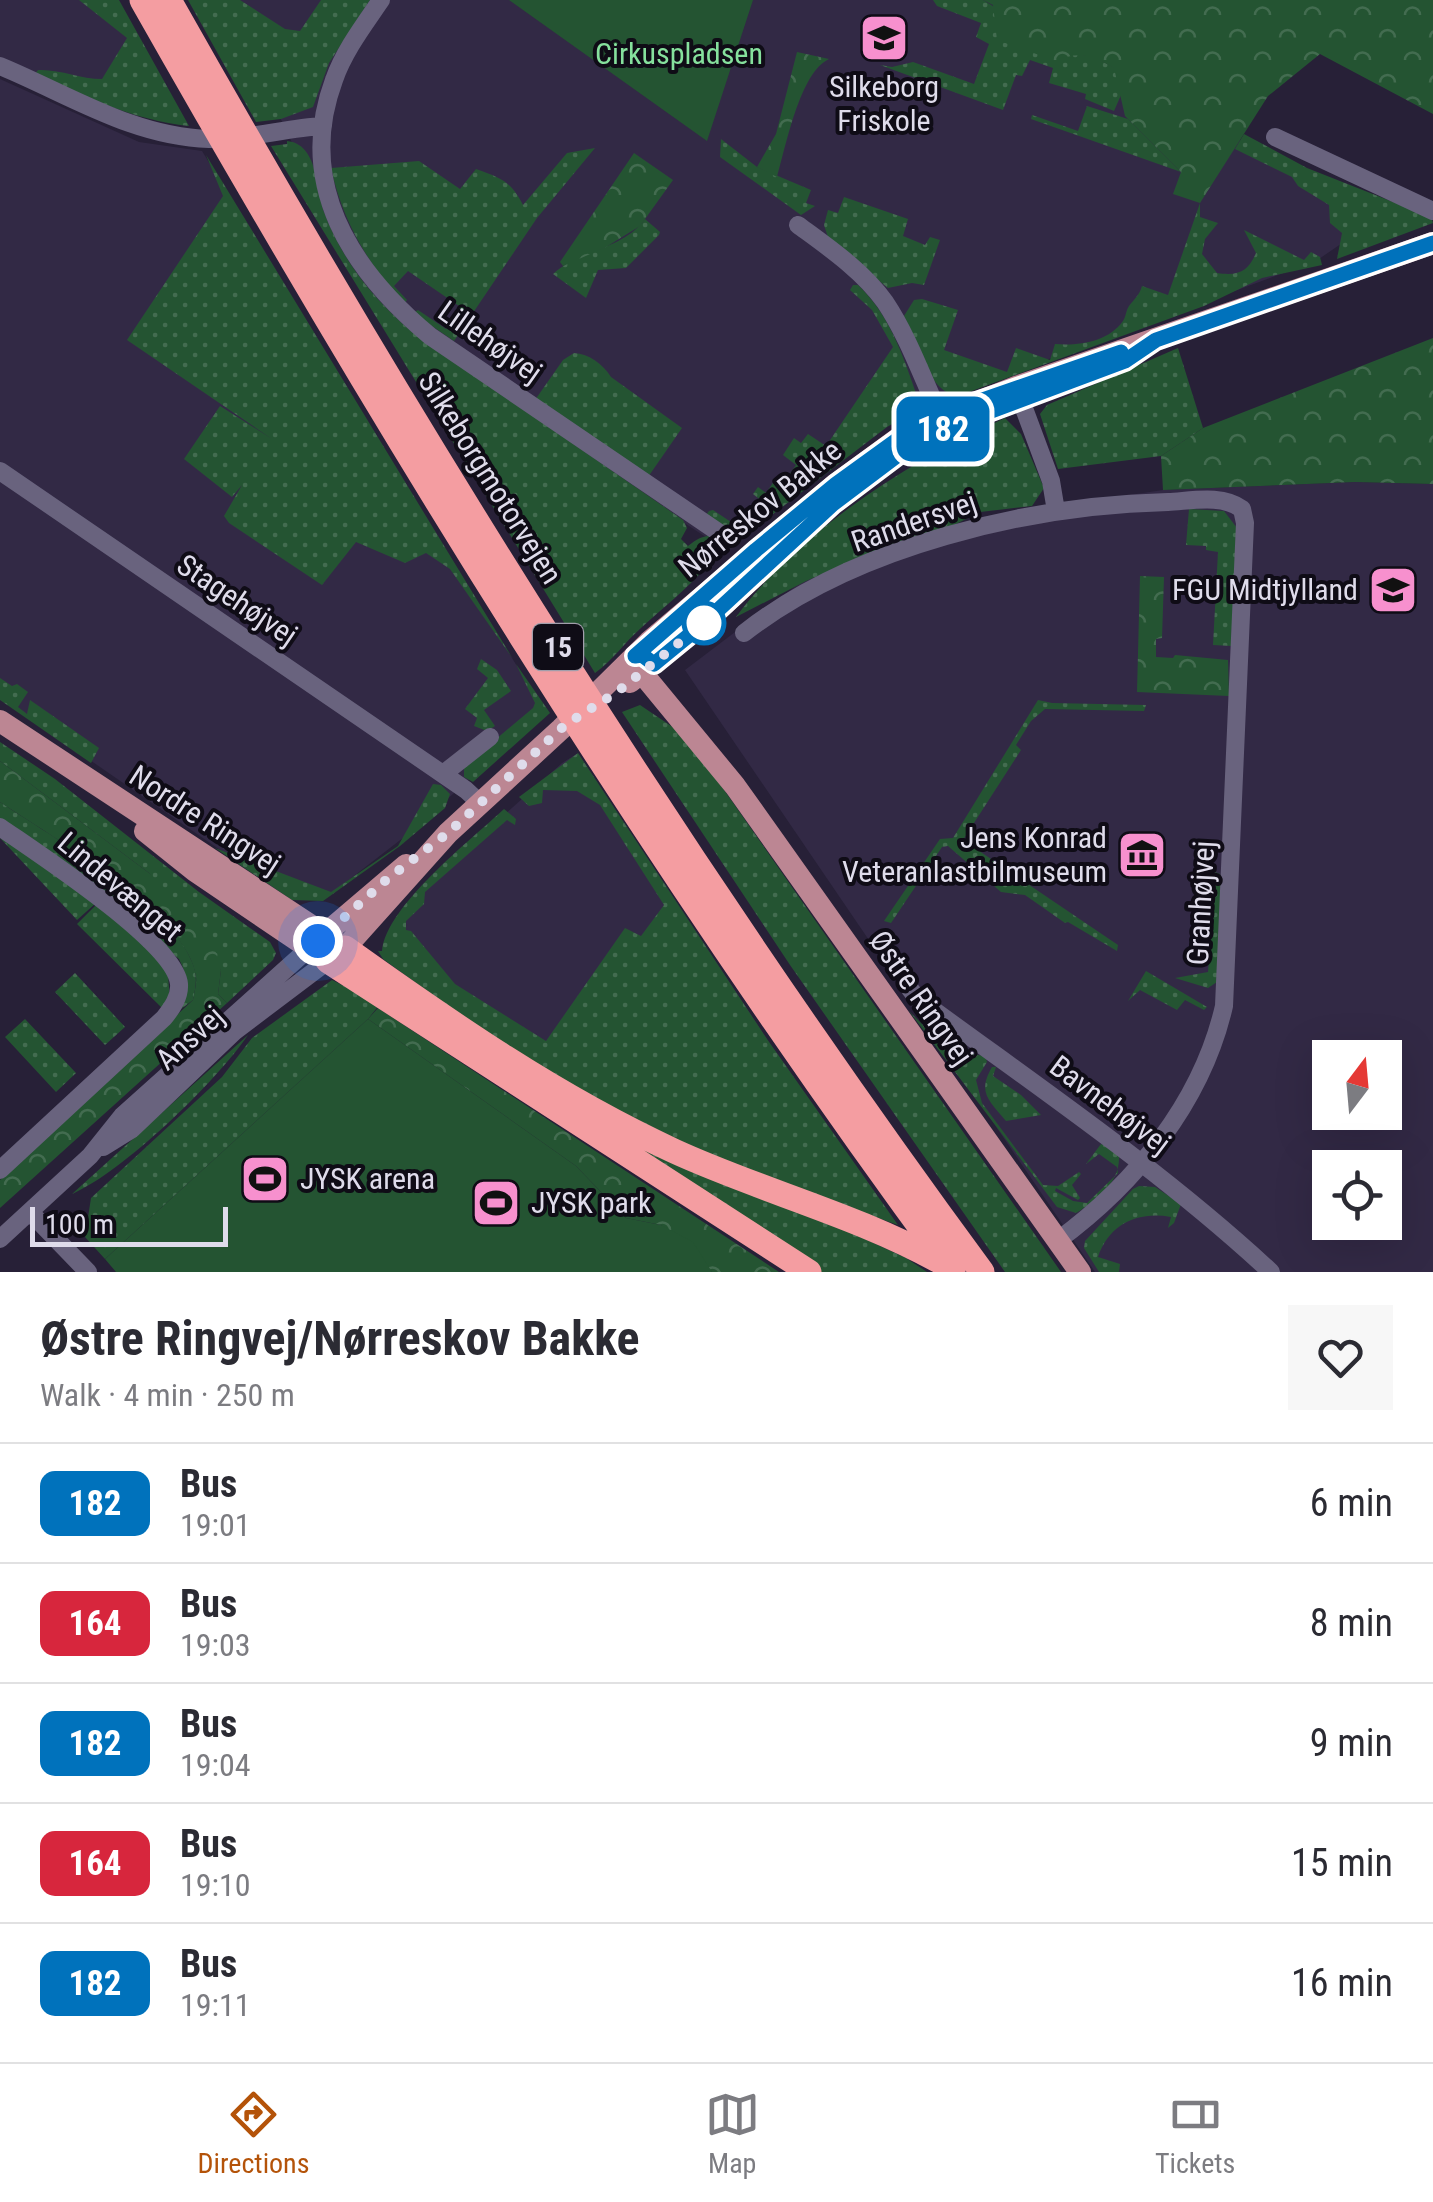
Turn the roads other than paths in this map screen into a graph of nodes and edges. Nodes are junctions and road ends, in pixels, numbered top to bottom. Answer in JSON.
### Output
{"nodes":[{"id":1,"x":142,"y":0,"type":"edge"},
{"id":2,"x":169,"y":0,"type":"edge"},
{"id":3,"x":381,"y":0,"type":"edge"},
{"id":4,"x":0,"y":66,"type":"edge"},
{"id":5,"x":323,"y":126,"type":"junction"},
{"id":6,"x":1276,"y":136,"type":"dead end"},
{"id":7,"x":1433,"y":211,"type":"edge"},
{"id":8,"x":798,"y":225,"type":"dead end"},
{"id":9,"x":1433,"y":243,"type":"edge"},
{"id":10,"x":1019,"y":394,"type":"junction"},
{"id":11,"x":943,"y":421,"type":"junction"},
{"id":12,"x":0,"y":471,"type":"edge"},
{"id":13,"x":1242,"y":508,"type":"joint"},
{"id":14,"x":1056,"y":511,"type":"junction"},
{"id":15,"x":722,"y":534,"type":"dead end"},
{"id":16,"x":744,"y":633,"type":"dead end"},
{"id":17,"x":645,"y":662,"type":"junction"},
{"id":18,"x":0,"y":721,"type":"edge"},
{"id":19,"x":490,"y":737,"type":"dead end"},
{"id":20,"x":443,"y":774,"type":"junction"},
{"id":21,"x":82,"y":777,"type":"junction"},
{"id":22,"x":480,"y":803,"type":"junction"},
{"id":23,"x":0,"y":827,"type":"edge"},
{"id":24,"x":327,"y":948,"type":"junction"},
{"id":25,"x":910,"y":989,"type":"dead end"},
{"id":26,"x":1142,"y":1162,"type":"junction"},
{"id":27,"x":0,"y":1170,"type":"edge"},
{"id":28,"x":30,"y":1212,"type":"junction"},
{"id":29,"x":0,"y":1239,"type":"edge"},
{"id":30,"x":1058,"y":1241,"type":"junction"},
{"id":31,"x":88,"y":1272,"type":"edge"},
{"id":32,"x":808,"y":1272,"type":"edge"},
{"id":33,"x":956,"y":1272,"type":"edge"},
{"id":34,"x":982,"y":1272,"type":"edge"},
{"id":35,"x":1080,"y":1272,"type":"edge"},
{"id":36,"x":1271,"y":1272,"type":"edge"}],
"edges":[{"from":1,"to":33,"type":"highway","name":"Silkeborgmotorvejen","number":"15"},
{"from":2,"to":34,"type":"highway","name":"Silkeborgmotorvejen","number":"15"},
{"from":3,"to":5,"type":"street","name":"Lillehøjvej"},
{"from":4,"to":5,"type":"street"},
{"from":5,"to":15,"type":"street","name":"Lillehøjvej"},
{"from":6,"to":7,"type":"street"},
{"from":8,"to":11,"type":"street"},
{"from":9,"to":10,"type":"main road","name":"Nørreskov Bakke"},
{"from":10,"to":11,"type":"main road","name":"Nørreskov Bakke"},
{"from":10,"to":14,"type":"street"},
{"from":11,"to":17,"type":"main road","name":"Nørreskov Bakke"},
{"from":11,"to":17,"type":"main road","name":"Nørreskov Bakke"},
{"from":12,"to":20,"type":"street","name":"Stagehøjvej"},
{"from":13,"to":14,"type":"street","name":"Randersvej"},
{"from":13,"to":26,"type":"street","name":"Granhøjvej"},
{"from":14,"to":16,"type":"street","name":"Randersvej"},
{"from":17,"to":22,"type":"main road","name":"Nørreskov Bakke"},
{"from":17,"to":30,"type":"main road","name":"Østre Ringvej"},
{"from":18,"to":21,"type":"main road","name":"Nordre Ringvej"},
{"from":19,"to":20,"type":"street"},
{"from":20,"to":22,"type":"street","name":"Stagehøjvej"},
{"from":21,"to":24,"type":"main road","name":"Nordre Ringvej"},
{"from":21,"to":24,"type":"main road","name":"Nordre Ringvej"},
{"from":22,"to":24,"type":"main road","name":"Nørreskov Bakke"},
{"from":23,"to":27,"type":"street","name":"Lindevænget"},
{"from":24,"to":28,"type":"street","name":"Ansvej"},
{"from":24,"to":32,"type":"highway"},
{"from":24,"to":33,"type":"highway"},
{"from":25,"to":26,"type":"street","name":"Bavnehøjvej"},
{"from":26,"to":30,"type":"street","name":"Granhøjvej"},
{"from":26,"to":36,"type":"street","name":"Bavnehøjvej"},
{"from":28,"to":29,"type":"street","name":"Ansvej"},
{"from":28,"to":31,"type":"street"},
{"from":30,"to":35,"type":"main road","name":"Østre Ringvej"}]}
